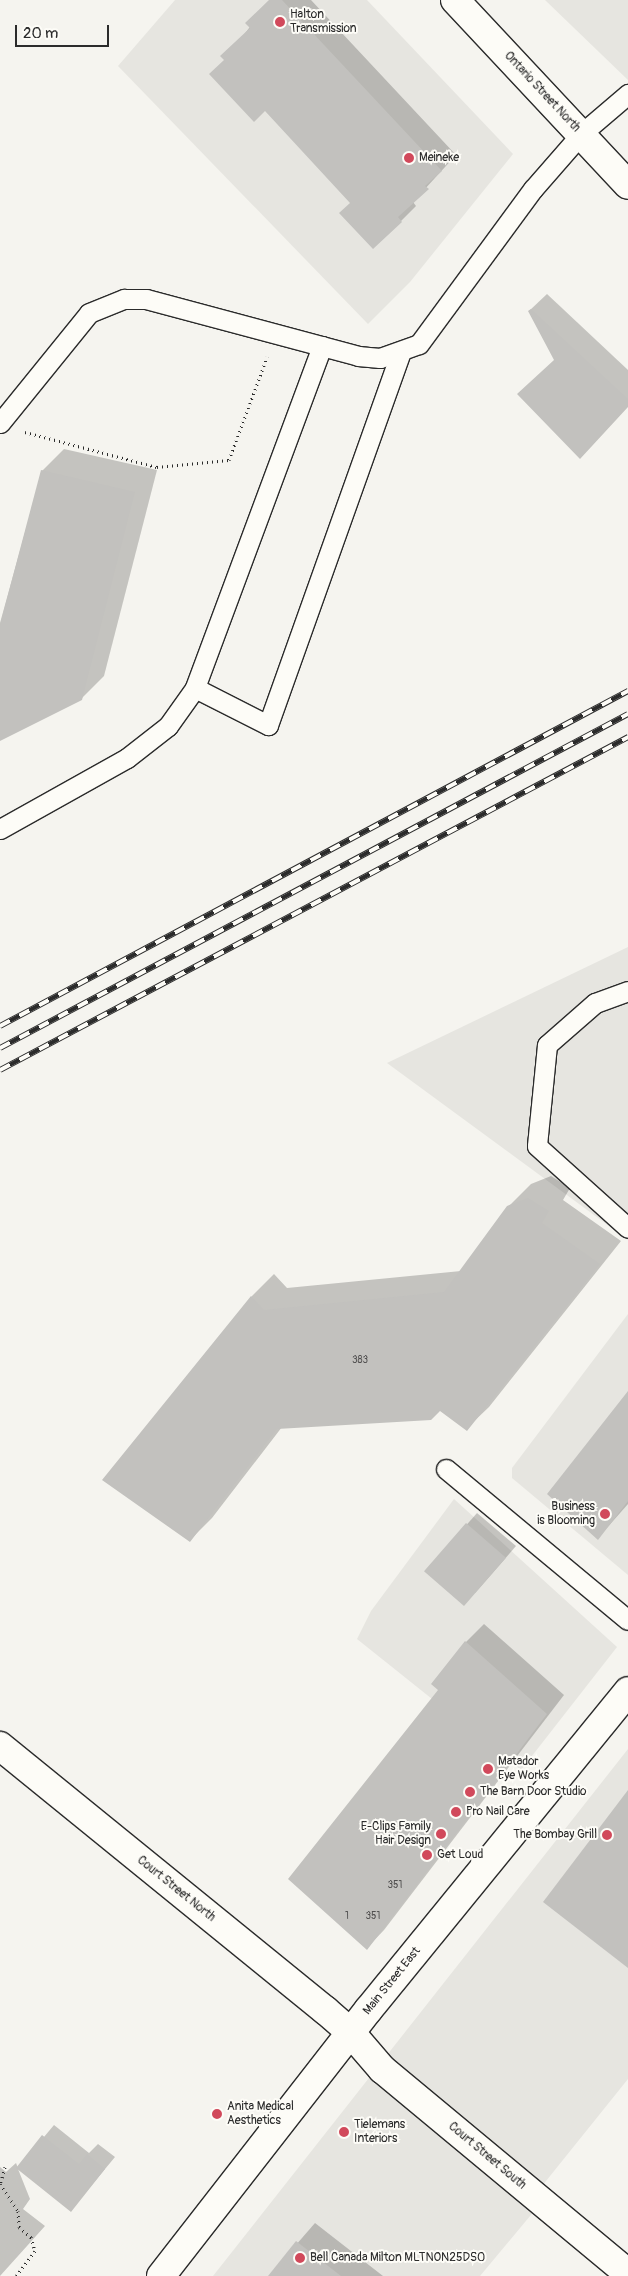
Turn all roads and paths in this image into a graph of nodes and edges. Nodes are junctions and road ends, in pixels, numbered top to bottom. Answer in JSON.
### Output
{"nodes":[{"id":1,"x":455,"y":0,"type":"edge"},
{"id":2,"x":628,"y":94,"type":"edge"},
{"id":3,"x":581,"y":134,"type":"junction"},
{"id":4,"x":628,"y":185,"type":"edge"},
{"id":5,"x":275,"y":333,"type":"junction"},
{"id":6,"x":322,"y":346,"type":"junction"},
{"id":7,"x":401,"y":352,"type":"junction"},
{"id":8,"x":0,"y":423,"type":"edge"},
{"id":9,"x":18,"y":431,"type":"dead end"},
{"id":10,"x":195,"y":688,"type":"junction"},
{"id":11,"x":0,"y":829,"type":"edge"},
{"id":12,"x":628,"y":991,"type":"edge"},
{"id":13,"x":628,"y":1228,"type":"edge"},
{"id":14,"x":446,"y":1469,"type":"dead end"},
{"id":15,"x":628,"y":1620,"type":"edge"},
{"id":16,"x":625,"y":1700,"type":"edge"},
{"id":17,"x":0,"y":1746,"type":"edge"},
{"id":18,"x":350,"y":2033,"type":"junction"},
{"id":19,"x":5,"y":2167,"type":"dead end"},
{"id":20,"x":628,"y":2273,"type":"edge"},
{"id":21,"x":16,"y":2276,"type":"edge"},
{"id":22,"x":161,"y":2276,"type":"edge"}],
"edges":[{"from":1,"to":3,"type":"main road","name":"Ontario Street North"},
{"from":2,"to":3,"type":"lane"},
{"from":3,"to":4,"type":"main road","name":"Ontario Street North"},
{"from":3,"to":7,"type":"lane"},
{"from":5,"to":6,"type":"lane"},
{"from":5,"to":8,"type":"lane"},
{"from":5,"to":9,"type":"path"},
{"from":6,"to":7,"type":"lane"},
{"from":6,"to":10,"type":"lane"},
{"from":7,"to":10,"type":"lane"},
{"from":10,"to":11,"type":"lane"},
{"from":12,"to":13,"type":"lane"},
{"from":14,"to":15,"type":"lane"},
{"from":16,"to":18,"type":"main road","name":"Main Street East"},
{"from":17,"to":18,"type":"main road","name":"Court Street North"},
{"from":18,"to":20,"type":"main road","name":"Court Street South"},
{"from":18,"to":22,"type":"main road","name":"Main Street East"},
{"from":19,"to":21,"type":"path"}]}
